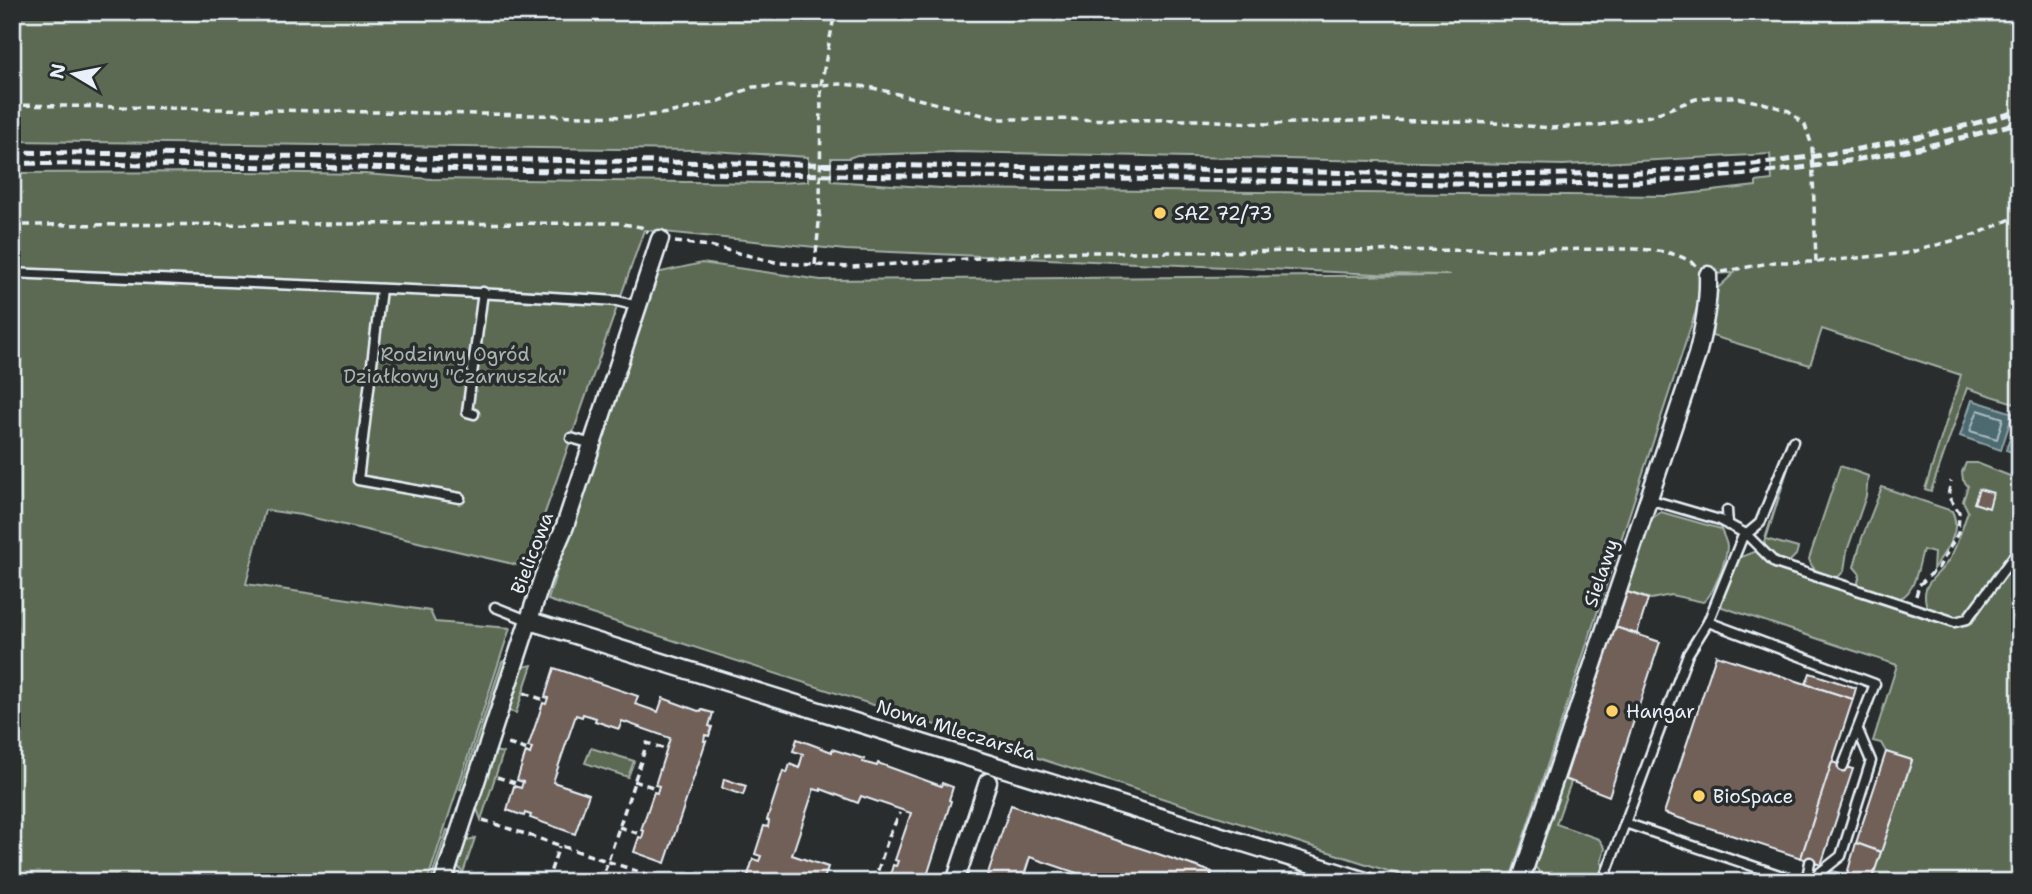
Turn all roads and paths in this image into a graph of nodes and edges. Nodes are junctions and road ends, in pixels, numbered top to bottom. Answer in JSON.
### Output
{"nodes":[{"id":1,"x":835,"y":12,"type":"edge"},
{"id":2,"x":821,"y":85,"type":"junction"},
{"id":3,"x":12,"y":105,"type":"edge"},
{"id":4,"x":2020,"y":215,"type":"edge"},
{"id":5,"x":12,"y":225,"type":"edge"},
{"id":6,"x":660,"y":239,"type":"junction"},
{"id":7,"x":1816,"y":262,"type":"junction"},
{"id":8,"x":815,"y":265,"type":"junction"},
{"id":9,"x":12,"y":273,"type":"edge"},
{"id":10,"x":1708,"y":275,"type":"junction"},
{"id":11,"x":381,"y":289,"type":"junction"},
{"id":12,"x":483,"y":292,"type":"junction"},
{"id":13,"x":637,"y":306,"type":"junction"},
{"id":14,"x":474,"y":414,"type":"dead end"},
{"id":15,"x":571,"y":438,"type":"dead end"},
{"id":16,"x":1793,"y":441,"type":"dead end"},
{"id":17,"x":592,"y":444,"type":"junction"},
{"id":18,"x":1951,"y":481,"type":"dead end"},
{"id":19,"x":460,"y":498,"type":"dead end"},
{"id":20,"x":1648,"y":499,"type":"junction"},
{"id":21,"x":1727,"y":510,"type":"dead end"},
{"id":22,"x":1728,"y":525,"type":"junction"},
{"id":23,"x":1746,"y":534,"type":"junction"},
{"id":24,"x":2020,"y":548,"type":"edge"},
{"id":25,"x":495,"y":607,"type":"dead end"},
{"id":26,"x":1912,"y":609,"type":"junction"},
{"id":27,"x":530,"y":621,"type":"junction"},
{"id":28,"x":1708,"y":622,"type":"junction"},
{"id":29,"x":524,"y":693,"type":"dead end"},
{"id":30,"x":544,"y":700,"type":"dead end"},
{"id":31,"x":1858,"y":730,"type":"junction"},
{"id":32,"x":508,"y":744,"type":"dead end"},
{"id":33,"x":665,"y":749,"type":"dead end"},
{"id":34,"x":528,"y":750,"type":"dead end"},
{"id":35,"x":1843,"y":766,"type":"dead end"},
{"id":36,"x":497,"y":777,"type":"dead end"},
{"id":37,"x":634,"y":781,"type":"junction"},
{"id":38,"x":988,"y":782,"type":"dead end"},
{"id":39,"x":518,"y":784,"type":"dead end"},
{"id":40,"x":653,"y":787,"type":"dead end"},
{"id":41,"x":900,"y":813,"type":"dead end"},
{"id":42,"x":483,"y":820,"type":"dead end"},
{"id":43,"x":1625,"y":822,"type":"junction"},
{"id":44,"x":619,"y":827,"type":"junction"},
{"id":45,"x":637,"y":833,"type":"dead end"},
{"id":46,"x":559,"y":845,"type":"junction"},
{"id":47,"x":607,"y":861,"type":"junction"},
{"id":48,"x":1810,"y":862,"type":"dead end"},
{"id":49,"x":443,"y":882,"type":"edge"},
{"id":50,"x":547,"y":882,"type":"edge"},
{"id":51,"x":601,"y":882,"type":"edge"},
{"id":52,"x":670,"y":882,"type":"edge"},
{"id":53,"x":874,"y":882,"type":"edge"},
{"id":54,"x":955,"y":882,"type":"edge"},
{"id":55,"x":1369,"y":882,"type":"edge"},
{"id":56,"x":1520,"y":882,"type":"edge"},
{"id":57,"x":1603,"y":882,"type":"edge"},
{"id":58,"x":1800,"y":882,"type":"edge"},
{"id":59,"x":1807,"y":882,"type":"edge"}],
"edges":[{"from":1,"to":2,"type":"path"},
{"from":2,"to":3,"type":"path"},
{"from":2,"to":7,"type":"path"},
{"from":2,"to":8,"type":"path"},
{"from":4,"to":7,"type":"path"},
{"from":5,"to":6,"type":"path"},
{"from":6,"to":8,"type":"path"},
{"from":6,"to":13,"type":"street","name":"Bielicowa"},
{"from":7,"to":10,"type":"path"},
{"from":8,"to":10,"type":"path"},
{"from":9,"to":11,"type":"lane"},
{"from":10,"to":20,"type":"street","name":"Sielawy"},
{"from":11,"to":12,"type":"lane"},
{"from":11,"to":19,"type":"lane"},
{"from":12,"to":13,"type":"lane"},
{"from":12,"to":14,"type":"lane"},
{"from":13,"to":17,"type":"street","name":"Bielicowa"},
{"from":15,"to":17,"type":"lane"},
{"from":16,"to":23,"type":"lane"},
{"from":17,"to":27,"type":"street","name":"Bielicowa"},
{"from":18,"to":26,"type":"path"},
{"from":20,"to":22,"type":"lane"},
{"from":20,"to":56,"type":"street","name":"Sielawy"},
{"from":21,"to":22,"type":"lane"},
{"from":22,"to":23,"type":"lane"},
{"from":23,"to":26,"type":"lane"},
{"from":23,"to":28,"type":"lane"},
{"from":24,"to":26,"type":"lane"},
{"from":25,"to":27,"type":"lane"},
{"from":27,"to":49,"type":"street","name":"Bielicowa"},
{"from":27,"to":55,"type":"street","name":"Nowa Mleczarska"},
{"from":28,"to":31,"type":"lane"},
{"from":28,"to":43,"type":"lane"},
{"from":29,"to":30,"type":"path"},
{"from":31,"to":35,"type":"lane"},
{"from":31,"to":59,"type":"lane"},
{"from":32,"to":34,"type":"path"},
{"from":33,"to":37,"type":"path"},
{"from":36,"to":39,"type":"path"},
{"from":37,"to":40,"type":"path"},
{"from":37,"to":44,"type":"path"},
{"from":38,"to":54,"type":"street"},
{"from":41,"to":53,"type":"path"},
{"from":42,"to":46,"type":"path"},
{"from":43,"to":57,"type":"lane"},
{"from":43,"to":58,"type":"lane"},
{"from":44,"to":45,"type":"path"},
{"from":44,"to":47,"type":"path"},
{"from":46,"to":47,"type":"path"},
{"from":46,"to":50,"type":"path"},
{"from":47,"to":51,"type":"path"},
{"from":47,"to":52,"type":"path"},
{"from":48,"to":59,"type":"lane"}]}
